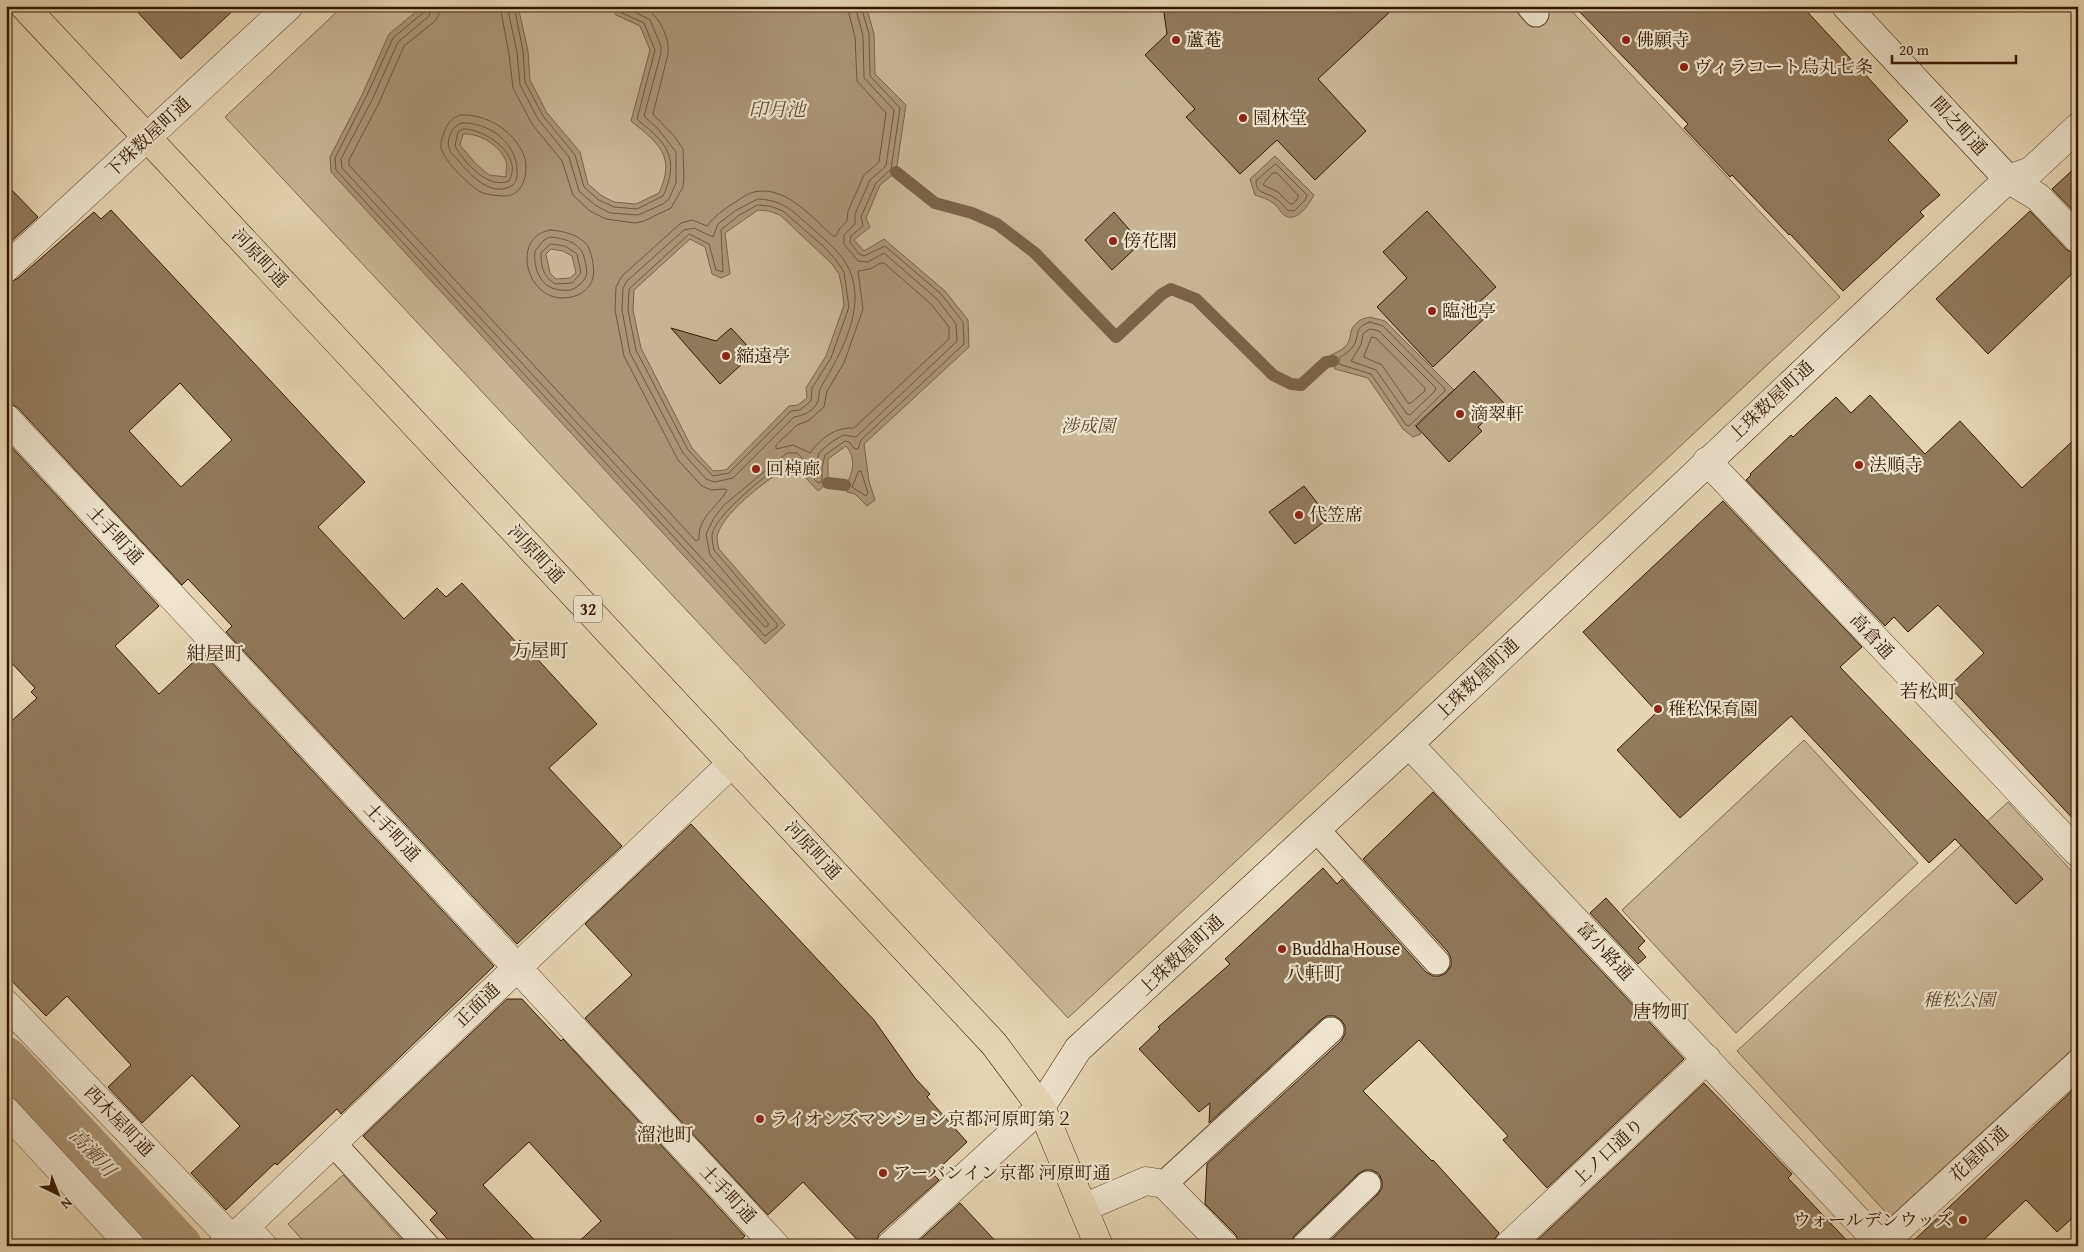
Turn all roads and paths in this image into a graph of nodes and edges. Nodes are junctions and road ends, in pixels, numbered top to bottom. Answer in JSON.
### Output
{"nodes":[{"id":1,"x":24,"y":6,"type":"edge"},
{"id":2,"x":290,"y":6,"type":"edge"},
{"id":3,"x":1846,"y":6,"type":"edge"},
{"id":4,"x":2078,"y":127,"type":"edge"},
{"id":5,"x":148,"y":138,"type":"junction"},
{"id":6,"x":2008,"y":178,"type":"junction"},
{"id":7,"x":2078,"y":239,"type":"edge"},
{"id":8,"x":6,"y":268,"type":"edge"},
{"id":9,"x":6,"y":418,"type":"edge"},
{"id":10,"x":1707,"y":461,"type":"junction"},
{"id":11,"x":1409,"y":744,"type":"junction"},
{"id":12,"x":732,"y":764,"type":"junction"},
{"id":13,"x":1317,"y":830,"type":"junction"},
{"id":14,"x":2078,"y":853,"type":"edge"},
{"id":15,"x":1437,"y":962,"type":"dead end"},
{"id":16,"x":517,"y":967,"type":"junction"},
{"id":17,"x":6,"y":1004,"type":"edge"},
{"id":18,"x":1331,"y":1030,"type":"dead end"},
{"id":19,"x":1708,"y":1059,"type":"junction"},
{"id":20,"x":2078,"y":1064,"type":"edge"},
{"id":21,"x":1041,"y":1108,"type":"junction"},
{"id":22,"x":6,"y":1112,"type":"edge"},
{"id":23,"x":332,"y":1143,"type":"junction"},
{"id":24,"x":1164,"y":1184,"type":"junction"},
{"id":25,"x":1368,"y":1184,"type":"dead end"},
{"id":26,"x":1083,"y":1208,"type":"junction"},
{"id":27,"x":240,"y":1239,"type":"edge"},
{"id":28,"x":1881,"y":1245,"type":"edge"},
{"id":29,"x":132,"y":1246,"type":"edge"},
{"id":30,"x":427,"y":1246,"type":"edge"},
{"id":31,"x":776,"y":1246,"type":"edge"},
{"id":32,"x":890,"y":1246,"type":"edge"},
{"id":33,"x":1099,"y":1246,"type":"edge"},
{"id":34,"x":1225,"y":1246,"type":"edge"},
{"id":35,"x":1304,"y":1246,"type":"edge"},
{"id":36,"x":1508,"y":1246,"type":"edge"}],
"edges":[{"from":1,"to":5,"type":"main road","name":"河原町通","number":"32"},
{"from":2,"to":5,"type":"street","name":"下珠数屋町通"},
{"from":3,"to":6,"type":"street","name":"間之町通"},
{"from":4,"to":6,"type":"street","name":"上珠数屋町通"},
{"from":5,"to":8,"type":"street","name":"下珠数屋町通"},
{"from":5,"to":12,"type":"main road","name":"河原町通","number":"32"},
{"from":6,"to":7,"type":"street","name":"間之町通"},
{"from":6,"to":10,"type":"street","name":"上珠数屋町通"},
{"from":9,"to":16,"type":"street","name":"土手町通"},
{"from":10,"to":11,"type":"street","name":"上珠数屋町通"},
{"from":10,"to":14,"type":"street","name":"高倉通"},
{"from":11,"to":13,"type":"street","name":"上珠数屋町通"},
{"from":11,"to":19,"type":"street","name":"富小路通"},
{"from":12,"to":16,"type":"street","name":"正面通"},
{"from":12,"to":21,"type":"main road","name":"河原町通","number":"32"},
{"from":13,"to":15,"type":"lane"},
{"from":13,"to":21,"type":"street","name":"上珠数屋町通"},
{"from":16,"to":23,"type":"street","name":"正面通"},
{"from":16,"to":31,"type":"street","name":"土手町通"},
{"from":17,"to":27,"type":"street","name":"西木屋町通"},
{"from":18,"to":24,"type":"lane"},
{"from":19,"to":28,"type":"street","name":"富小路通"},
{"from":19,"to":36,"type":"street","name":"上ノ口通り"},
{"from":20,"to":28,"type":"street","name":"花屋町通"},
{"from":21,"to":26,"type":"main road","name":"河原町通","number":"32"},
{"from":21,"to":32,"type":"street","name":"上珠数屋町通"},
{"from":22,"to":29,"type":"street"},
{"from":23,"to":27,"type":"street","name":"正面通"},
{"from":23,"to":30,"type":"lane"},
{"from":24,"to":26,"type":"street"},
{"from":24,"to":34,"type":"street"},
{"from":25,"to":35,"type":"lane"},
{"from":26,"to":33,"type":"main road","name":"河原町通","number":"32"}]}
